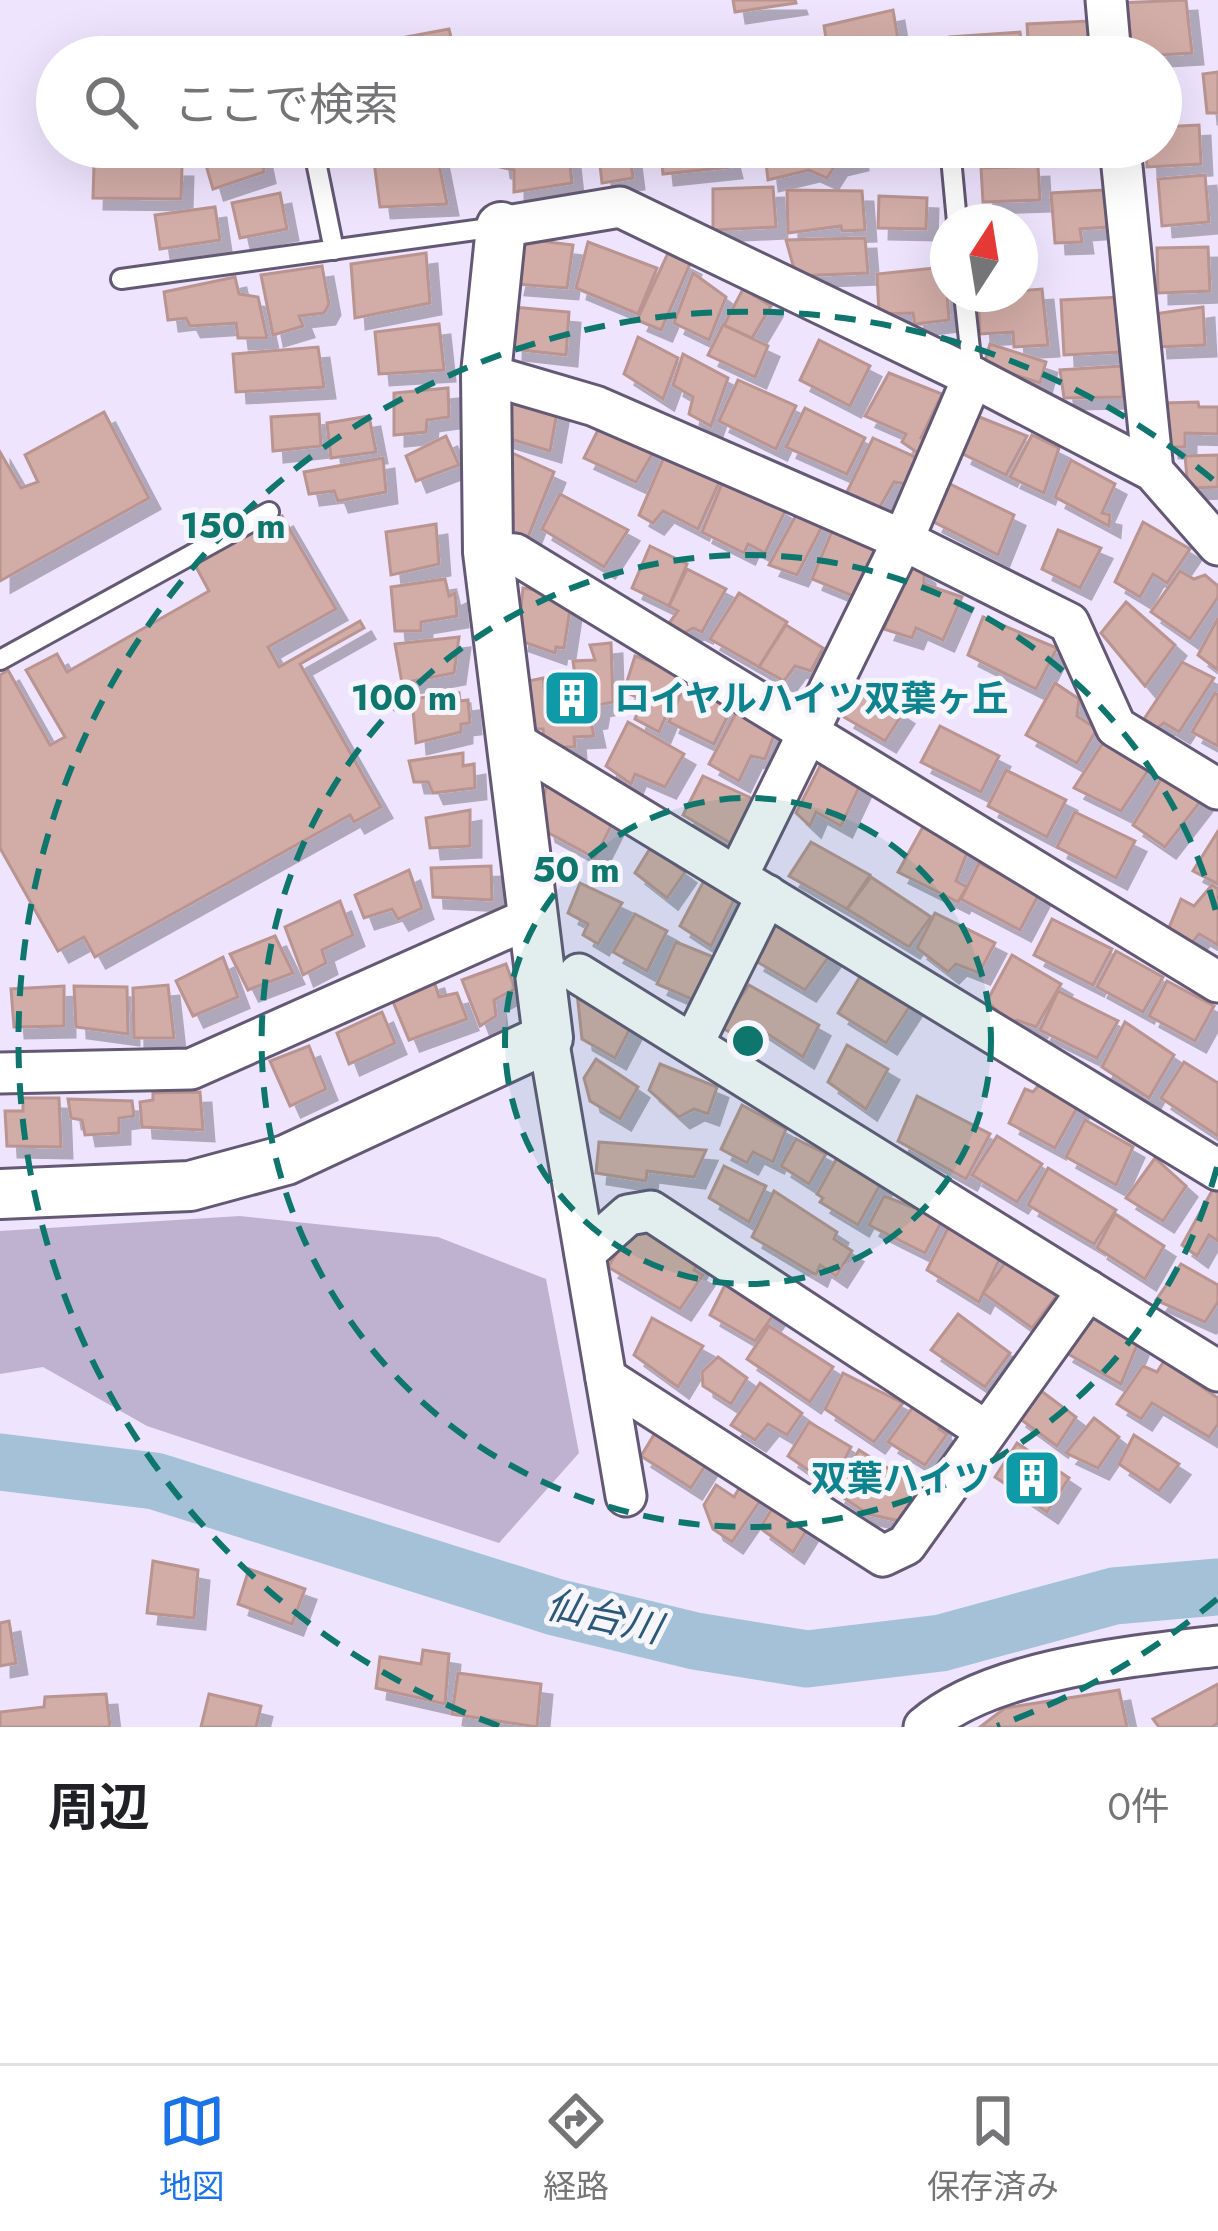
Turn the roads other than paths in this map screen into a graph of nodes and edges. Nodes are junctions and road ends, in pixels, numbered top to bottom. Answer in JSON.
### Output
{"nodes":[{"id":1,"x":1106,"y":0,"type":"edge"},
{"id":2,"x":1110,"y":36,"type":"edge"},
{"id":3,"x":317,"y":168,"type":"edge"},
{"id":4,"x":952,"y":168,"type":"edge"},
{"id":5,"x":1122,"y":168,"type":"edge"},
{"id":6,"x":955,"y":204,"type":"edge"},
{"id":7,"x":501,"y":227,"type":"junction"},
{"id":8,"x":334,"y":250,"type":"junction"},
{"id":9,"x":122,"y":278,"type":"dead end"},
{"id":10,"x":966,"y":312,"type":"edge"},
{"id":11,"x":486,"y":374,"type":"junction"},
{"id":12,"x":973,"y":377,"type":"junction"},
{"id":13,"x":1153,"y":471,"type":"junction"},
{"id":14,"x":269,"y":512,"type":"dead end"},
{"id":15,"x":903,"y":539,"type":"junction"},
{"id":16,"x":1218,"y":545,"type":"edge"},
{"id":17,"x":488,"y":552,"type":"junction"},
{"id":18,"x":0,"y":660,"type":"edge"},
{"id":19,"x":812,"y":731,"type":"junction"},
{"id":20,"x":511,"y":740,"type":"junction"},
{"id":21,"x":1218,"y":789,"type":"edge"},
{"id":22,"x":752,"y":886,"type":"junction"},
{"id":23,"x":530,"y":918,"type":"junction"},
{"id":24,"x":579,"y":974,"type":"dead end"},
{"id":25,"x":1218,"y":982,"type":"edge"},
{"id":26,"x":548,"y":1038,"type":"junction"},
{"id":27,"x":693,"y":1044,"type":"junction"},
{"id":28,"x":0,"y":1073,"type":"edge"},
{"id":29,"x":1218,"y":1170,"type":"edge"},
{"id":30,"x":0,"y":1194,"type":"edge"},
{"id":31,"x":585,"y":1253,"type":"junction"},
{"id":32,"x":1088,"y":1290,"type":"junction"},
{"id":33,"x":1218,"y":1371,"type":"edge"},
{"id":34,"x":606,"y":1378,"type":"junction"},
{"id":35,"x":986,"y":1431,"type":"junction"},
{"id":36,"x":626,"y":1496,"type":"dead end"},
{"id":37,"x":1218,"y":1646,"type":"edge"},
{"id":38,"x":924,"y":1727,"type":"edge"}],
"edges":[{"from":1,"to":2,"type":"street"},
{"from":3,"to":8,"type":"lane"},
{"from":4,"to":6,"type":"lane"},
{"from":5,"to":13,"type":"street"},
{"from":7,"to":8,"type":"lane"},
{"from":7,"to":11,"type":"street"},
{"from":7,"to":12,"type":"street"},
{"from":8,"to":9,"type":"lane"},
{"from":10,"to":12,"type":"lane"},
{"from":11,"to":15,"type":"street"},
{"from":11,"to":17,"type":"street"},
{"from":12,"to":13,"type":"street"},
{"from":12,"to":15,"type":"street"},
{"from":13,"to":16,"type":"street"},
{"from":14,"to":18,"type":"lane"},
{"from":15,"to":19,"type":"street"},
{"from":15,"to":21,"type":"street"},
{"from":17,"to":19,"type":"street"},
{"from":17,"to":20,"type":"street"},
{"from":19,"to":22,"type":"street"},
{"from":19,"to":25,"type":"street"},
{"from":20,"to":22,"type":"street"},
{"from":20,"to":23,"type":"street"},
{"from":22,"to":27,"type":"street"},
{"from":22,"to":29,"type":"street"},
{"from":23,"to":26,"type":"street"},
{"from":23,"to":28,"type":"street"},
{"from":24,"to":27,"type":"street"},
{"from":26,"to":30,"type":"street"},
{"from":26,"to":31,"type":"street"},
{"from":27,"to":32,"type":"street"},
{"from":31,"to":34,"type":"street"},
{"from":31,"to":35,"type":"street"},
{"from":32,"to":33,"type":"street"},
{"from":32,"to":35,"type":"street"},
{"from":34,"to":35,"type":"street"},
{"from":34,"to":36,"type":"street"},
{"from":37,"to":38,"type":"street"}]}
